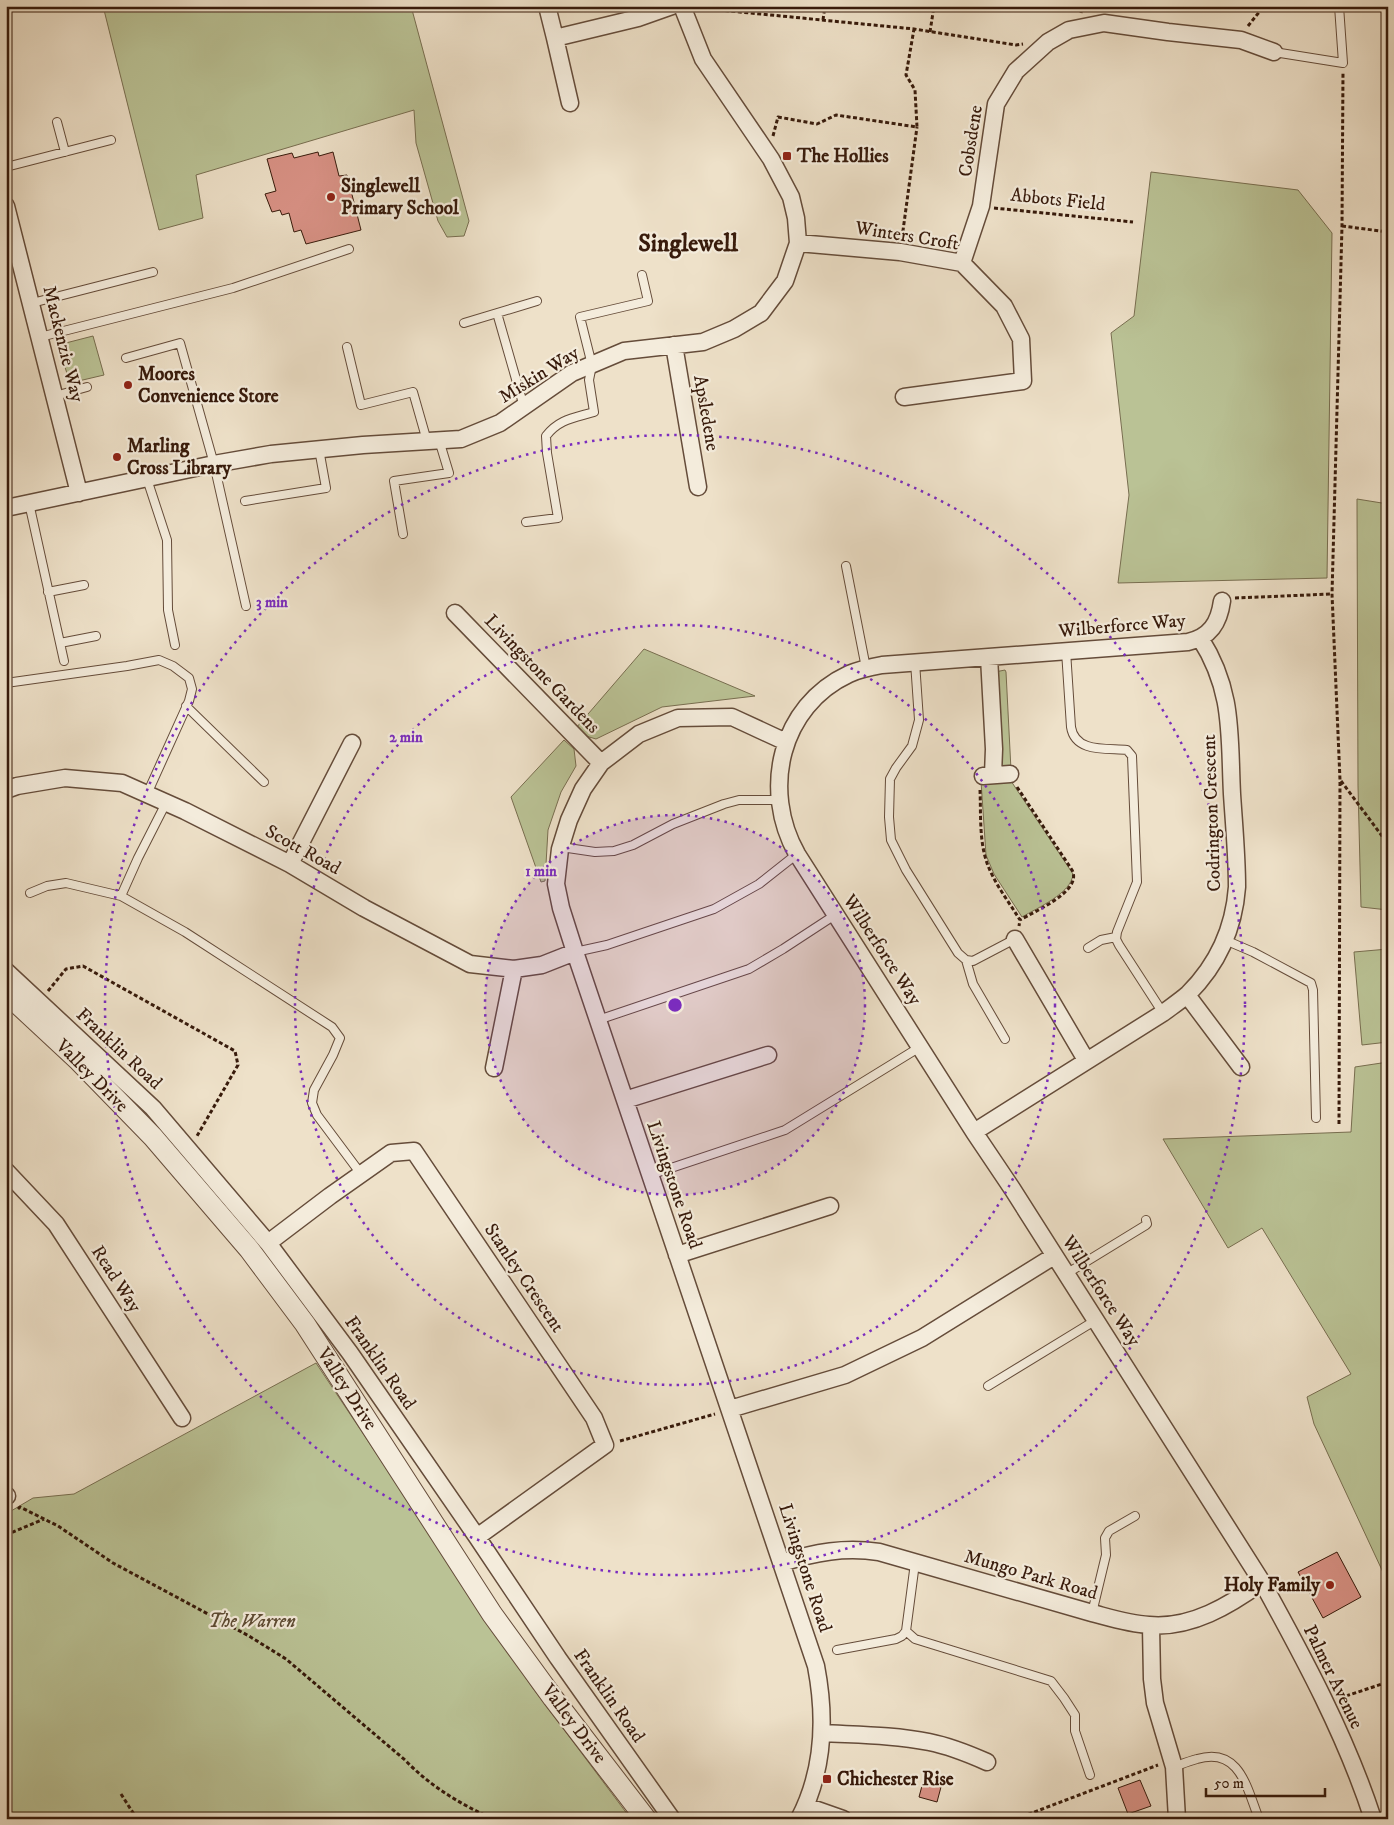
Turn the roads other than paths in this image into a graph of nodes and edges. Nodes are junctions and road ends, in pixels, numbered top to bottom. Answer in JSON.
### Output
{"nodes":[{"id":1,"x":547,"y":6,"type":"edge"},
{"id":2,"x":672,"y":6,"type":"edge"},
{"id":3,"x":1338,"y":6,"type":"edge"},
{"id":4,"x":689,"y":7,"type":"edge"},
{"id":5,"x":555,"y":38,"type":"junction"},
{"id":6,"x":1274,"y":52,"type":"joint"},
{"id":7,"x":570,"y":103,"type":"dead end"},
{"id":8,"x":58,"y":122,"type":"dead end"},
{"id":9,"x":111,"y":140,"type":"dead end"},
{"id":10,"x":65,"y":152,"type":"junction"},
{"id":11,"x":6,"y":167,"type":"edge"},
{"id":12,"x":6,"y":206,"type":"edge"},
{"id":13,"x":798,"y":243,"type":"junction"},
{"id":14,"x":348,"y":249,"type":"dead end"},
{"id":15,"x":962,"y":263,"type":"junction"},
{"id":16,"x":153,"y":272,"type":"dead end"},
{"id":17,"x":642,"y":275,"type":"dead end"},
{"id":18,"x":537,"y":301,"type":"dead end"},
{"id":19,"x":32,"y":303,"type":"junction"},
{"id":20,"x":497,"y":313,"type":"junction"},
{"id":21,"x":464,"y":324,"type":"dead end"},
{"id":22,"x":40,"y":337,"type":"junction"},
{"id":23,"x":674,"y":345,"type":"junction"},
{"id":24,"x":347,"y":347,"type":"dead end"},
{"id":25,"x":126,"y":358,"type":"dead end"},
{"id":26,"x":592,"y":365,"type":"junction"},
{"id":27,"x":87,"y":387,"type":"dead end"},
{"id":28,"x":56,"y":396,"type":"junction"},
{"id":29,"x":904,"y":397,"type":"dead end"},
{"id":30,"x":524,"y":407,"type":"junction"},
{"id":31,"x":433,"y":440,"type":"junction"},
{"id":32,"x":319,"y":449,"type":"junction"},
{"id":33,"x":214,"y":464,"type":"junction"},
{"id":34,"x":147,"y":479,"type":"junction"},
{"id":35,"x":698,"y":487,"type":"dead end"},
{"id":36,"x":79,"y":493,"type":"junction"},
{"id":37,"x":245,"y":501,"type":"dead end"},
{"id":38,"x":29,"y":503,"type":"junction"},
{"id":39,"x":6,"y":508,"type":"edge"},
{"id":40,"x":526,"y":522,"type":"dead end"},
{"id":41,"x":403,"y":534,"type":"dead end"},
{"id":42,"x":846,"y":566,"type":"dead end"},
{"id":43,"x":84,"y":585,"type":"dead end"},
{"id":44,"x":48,"y":592,"type":"junction"},
{"id":45,"x":1222,"y":602,"type":"road end"},
{"id":46,"x":246,"y":606,"type":"dead end"},
{"id":47,"x":454,"y":613,"type":"dead end"},
{"id":48,"x":96,"y":636,"type":"dead end"},
{"id":49,"x":1200,"y":638,"type":"junction"},
{"id":50,"x":60,"y":643,"type":"junction"},
{"id":51,"x":175,"y":645,"type":"dead end"},
{"id":52,"x":1066,"y":651,"type":"junction"},
{"id":53,"x":989,"y":657,"type":"junction"},
{"id":54,"x":64,"y":662,"type":"dead end"},
{"id":55,"x":915,"y":662,"type":"junction"},
{"id":56,"x":866,"y":668,"type":"junction"},
{"id":57,"x":6,"y":682,"type":"edge"},
{"id":58,"x":186,"y":706,"type":"junction"},
{"id":59,"x":786,"y":742,"type":"junction"},
{"id":60,"x":352,"y":743,"type":"dead end"},
{"id":61,"x":601,"y":763,"type":"junction"},
{"id":62,"x":1012,"y":778,"type":"road end"},
{"id":63,"x":264,"y":782,"type":"dead end"},
{"id":64,"x":6,"y":790,"type":"edge"},
{"id":65,"x":147,"y":794,"type":"junction"},
{"id":66,"x":778,"y":800,"type":"junction"},
{"id":67,"x":166,"y":803,"type":"junction"},
{"id":68,"x":561,"y":847,"type":"junction"},
{"id":69,"x":797,"y":854,"type":"junction"},
{"id":70,"x":290,"y":864,"type":"junction"},
{"id":71,"x":30,"y":893,"type":"dead end"},
{"id":72,"x":121,"y":896,"type":"junction"},
{"id":73,"x":835,"y":915,"type":"junction"},
{"id":74,"x":1116,"y":937,"type":"junction"},
{"id":75,"x":1016,"y":939,"type":"joint"},
{"id":76,"x":1225,"y":940,"type":"junction"},
{"id":77,"x":1088,"y":948,"type":"dead end"},
{"id":78,"x":575,"y":952,"type":"junction"},
{"id":79,"x":966,"y":960,"type":"junction"},
{"id":80,"x":514,"y":969,"type":"junction"},
{"id":81,"x":6,"y":971,"type":"edge"},
{"id":82,"x":6,"y":993,"type":"edge"},
{"id":83,"x":1187,"y":995,"type":"junction"},
{"id":84,"x":1163,"y":1013,"type":"junction"},
{"id":85,"x":598,"y":1020,"type":"junction"},
{"id":86,"x":1005,"y":1040,"type":"dead end"},
{"id":87,"x":920,"y":1047,"type":"junction"},
{"id":88,"x":768,"y":1055,"type":"dead end"},
{"id":89,"x":1086,"y":1060,"type":"junction"},
{"id":90,"x":1241,"y":1067,"type":"dead end"},
{"id":91,"x":494,"y":1068,"type":"dead end"},
{"id":92,"x":625,"y":1100,"type":"junction"},
{"id":93,"x":1316,"y":1118,"type":"dead end"},
{"id":94,"x":974,"y":1132,"type":"junction"},
{"id":95,"x":6,"y":1171,"type":"edge"},
{"id":96,"x":361,"y":1174,"type":"junction"},
{"id":97,"x":650,"y":1175,"type":"junction"},
{"id":98,"x":830,"y":1206,"type":"dead end"},
{"id":99,"x":1146,"y":1220,"type":"dead end"},
{"id":100,"x":268,"y":1243,"type":"junction"},
{"id":101,"x":677,"y":1255,"type":"junction"},
{"id":102,"x":1054,"y":1256,"type":"junction"},
{"id":103,"x":1066,"y":1274,"type":"junction"},
{"id":104,"x":1096,"y":1320,"type":"junction"},
{"id":105,"x":988,"y":1386,"type":"dead end"},
{"id":106,"x":730,"y":1409,"type":"junction"},
{"id":107,"x":182,"y":1418,"type":"dead end"},
{"id":108,"x":1135,"y":1516,"type":"dead end"},
{"id":109,"x":477,"y":1537,"type":"junction"},
{"id":110,"x":782,"y":1563,"type":"junction"},
{"id":111,"x":915,"y":1563,"type":"junction"},
{"id":112,"x":1262,"y":1582,"type":"junction"},
{"id":113,"x":1092,"y":1613,"type":"junction"},
{"id":114,"x":1151,"y":1626,"type":"junction"},
{"id":115,"x":906,"y":1632,"type":"junction"},
{"id":116,"x":838,"y":1650,"type":"dead end"},
{"id":117,"x":822,"y":1733,"type":"junction"},
{"id":118,"x":987,"y":1762,"type":"dead end"},
{"id":119,"x":1173,"y":1763,"type":"junction"},
{"id":120,"x":1090,"y":1775,"type":"dead end"},
{"id":121,"x":803,"y":1812,"type":"edge"},
{"id":122,"x":646,"y":1819,"type":"edge"},
{"id":123,"x":672,"y":1819,"type":"edge"},
{"id":124,"x":842,"y":1819,"type":"edge"},
{"id":125,"x":1177,"y":1819,"type":"edge"},
{"id":126,"x":1260,"y":1819,"type":"edge"},
{"id":127,"x":1373,"y":1819,"type":"edge"}],
"edges":[{"from":1,"to":5,"type":"street"},
{"from":2,"to":5,"type":"street"},
{"from":3,"to":6,"type":"lane"},
{"from":4,"to":13,"type":"street","name":"Miskin Way"},
{"from":5,"to":7,"type":"street"},
{"from":6,"to":15,"type":"street","name":"Cobsdene"},
{"from":8,"to":10,"type":"lane"},
{"from":9,"to":10,"type":"lane"},
{"from":10,"to":11,"type":"lane"},
{"from":12,"to":19,"type":"street","name":"Mackenzie Way"},
{"from":13,"to":15,"type":"street","name":"Winters Croft"},
{"from":13,"to":23,"type":"street","name":"Miskin Way"},
{"from":14,"to":22,"type":"lane"},
{"from":15,"to":29,"type":"street","name":"Winters Croft"},
{"from":16,"to":19,"type":"lane"},
{"from":17,"to":26,"type":"lane"},
{"from":18,"to":20,"type":"lane"},
{"from":19,"to":22,"type":"street","name":"Mackenzie Way"},
{"from":20,"to":21,"type":"lane"},
{"from":20,"to":30,"type":"lane"},
{"from":22,"to":28,"type":"street","name":"Mackenzie Way"},
{"from":23,"to":26,"type":"street","name":"Miskin Way"},
{"from":23,"to":35,"type":"street","name":"Apsledene"},
{"from":24,"to":31,"type":"lane"},
{"from":25,"to":33,"type":"lane"},
{"from":26,"to":30,"type":"street","name":"Miskin Way"},
{"from":26,"to":40,"type":"lane"},
{"from":27,"to":28,"type":"lane"},
{"from":28,"to":36,"type":"street","name":"Mackenzie Way"},
{"from":30,"to":31,"type":"street","name":"Miskin Way"},
{"from":31,"to":32,"type":"street","name":"Miskin Way"},
{"from":31,"to":41,"type":"lane"},
{"from":32,"to":33,"type":"street","name":"Miskin Way"},
{"from":32,"to":37,"type":"lane"},
{"from":33,"to":34,"type":"street","name":"Miskin Way"},
{"from":33,"to":46,"type":"lane"},
{"from":34,"to":36,"type":"street","name":"Miskin Way"},
{"from":34,"to":51,"type":"lane"},
{"from":36,"to":38,"type":"street","name":"Miskin Way"},
{"from":38,"to":39,"type":"street","name":"Miskin Way"},
{"from":38,"to":44,"type":"lane"},
{"from":42,"to":56,"type":"lane"},
{"from":43,"to":44,"type":"lane"},
{"from":44,"to":50,"type":"lane"},
{"from":45,"to":49,"type":"street","name":"Wilberforce Way"},
{"from":47,"to":61,"type":"street","name":"Livingstone Gardens"},
{"from":48,"to":50,"type":"lane"},
{"from":49,"to":52,"type":"street","name":"Wilberforce Way"},
{"from":49,"to":76,"type":"street","name":"Codrington Crescent"},
{"from":50,"to":54,"type":"lane"},
{"from":52,"to":53,"type":"street","name":"Wilberforce Way"},
{"from":52,"to":74,"type":"lane"},
{"from":53,"to":55,"type":"street","name":"Wilberforce Way"},
{"from":53,"to":62,"type":"street"},
{"from":55,"to":56,"type":"street","name":"Wilberforce Way"},
{"from":55,"to":79,"type":"lane"},
{"from":56,"to":59,"type":"street","name":"Wilberforce Way"},
{"from":57,"to":58,"type":"lane"},
{"from":58,"to":63,"type":"lane"},
{"from":58,"to":65,"type":"lane"},
{"from":59,"to":61,"type":"street","name":"Livingstone Road"},
{"from":59,"to":66,"type":"street","name":"Wilberforce Way"},
{"from":60,"to":70,"type":"street"},
{"from":61,"to":68,"type":"street","name":"Livingstone Road"},
{"from":64,"to":65,"type":"street","name":"Scott Road"},
{"from":65,"to":67,"type":"street","name":"Scott Road"},
{"from":66,"to":68,"type":"lane"},
{"from":66,"to":69,"type":"street","name":"Wilberforce Way"},
{"from":67,"to":70,"type":"street","name":"Scott Road"},
{"from":67,"to":72,"type":"lane"},
{"from":68,"to":78,"type":"street","name":"Livingstone Road"},
{"from":69,"to":73,"type":"street","name":"Wilberforce Way"},
{"from":69,"to":78,"type":"lane"},
{"from":70,"to":80,"type":"street","name":"Scott Road"},
{"from":71,"to":72,"type":"lane"},
{"from":72,"to":96,"type":"lane"},
{"from":73,"to":85,"type":"lane"},
{"from":73,"to":87,"type":"street","name":"Wilberforce Way"},
{"from":74,"to":77,"type":"lane"},
{"from":74,"to":84,"type":"lane"},
{"from":75,"to":79,"type":"lane"},
{"from":75,"to":89,"type":"street"},
{"from":76,"to":83,"type":"street","name":"Codrington Crescent"},
{"from":76,"to":93,"type":"lane"},
{"from":78,"to":80,"type":"street","name":"Scott Road"},
{"from":78,"to":85,"type":"street","name":"Livingstone Road"},
{"from":79,"to":86,"type":"lane"},
{"from":80,"to":91,"type":"street"},
{"from":81,"to":100,"type":"street","name":"Franklin Road"},
{"from":82,"to":122,"type":"street","name":"Valley Drive"},
{"from":83,"to":84,"type":"street","name":"Codrington Crescent"},
{"from":83,"to":90,"type":"street"},
{"from":84,"to":89,"type":"street","name":"Codrington Crescent"},
{"from":85,"to":92,"type":"street","name":"Livingstone Road"},
{"from":87,"to":94,"type":"street","name":"Wilberforce Way"},
{"from":87,"to":97,"type":"lane"},
{"from":88,"to":92,"type":"street"},
{"from":89,"to":94,"type":"street","name":"Codrington Crescent"},
{"from":92,"to":97,"type":"street","name":"Livingstone Road"},
{"from":94,"to":102,"type":"street","name":"Wilberforce Way"},
{"from":95,"to":107,"type":"street","name":"Read Way"},
{"from":96,"to":100,"type":"street","name":"Stanley Crescent"},
{"from":96,"to":109,"type":"street","name":"Stanley Crescent"},
{"from":97,"to":101,"type":"street","name":"Livingstone Road"},
{"from":98,"to":101,"type":"street"},
{"from":99,"to":103,"type":"lane"},
{"from":100,"to":109,"type":"street","name":"Franklin Road"},
{"from":101,"to":106,"type":"street","name":"Livingstone Road"},
{"from":102,"to":103,"type":"street","name":"Wilberforce Way"},
{"from":102,"to":106,"type":"street"},
{"from":103,"to":104,"type":"street","name":"Wilberforce Way"},
{"from":104,"to":105,"type":"lane"},
{"from":104,"to":112,"type":"street","name":"Wilberforce Way"},
{"from":106,"to":110,"type":"street","name":"Livingstone Road"},
{"from":108,"to":113,"type":"lane"},
{"from":109,"to":123,"type":"street","name":"Franklin Road"},
{"from":110,"to":111,"type":"street","name":"Mungo Park Road"},
{"from":110,"to":117,"type":"street","name":"Livingstone Road"},
{"from":111,"to":113,"type":"street","name":"Mungo Park Road"},
{"from":111,"to":115,"type":"lane"},
{"from":112,"to":114,"type":"street","name":"Mungo Park Road"},
{"from":112,"to":127,"type":"street","name":"Palmer Avenue"},
{"from":113,"to":114,"type":"street","name":"Mungo Park Road"},
{"from":114,"to":119,"type":"street"},
{"from":115,"to":116,"type":"lane"},
{"from":115,"to":120,"type":"lane"},
{"from":117,"to":118,"type":"street"},
{"from":117,"to":121,"type":"street","name":"Livingstone Road"},
{"from":119,"to":125,"type":"street"},
{"from":119,"to":126,"type":"lane"},
{"from":121,"to":124,"type":"street"}]}
